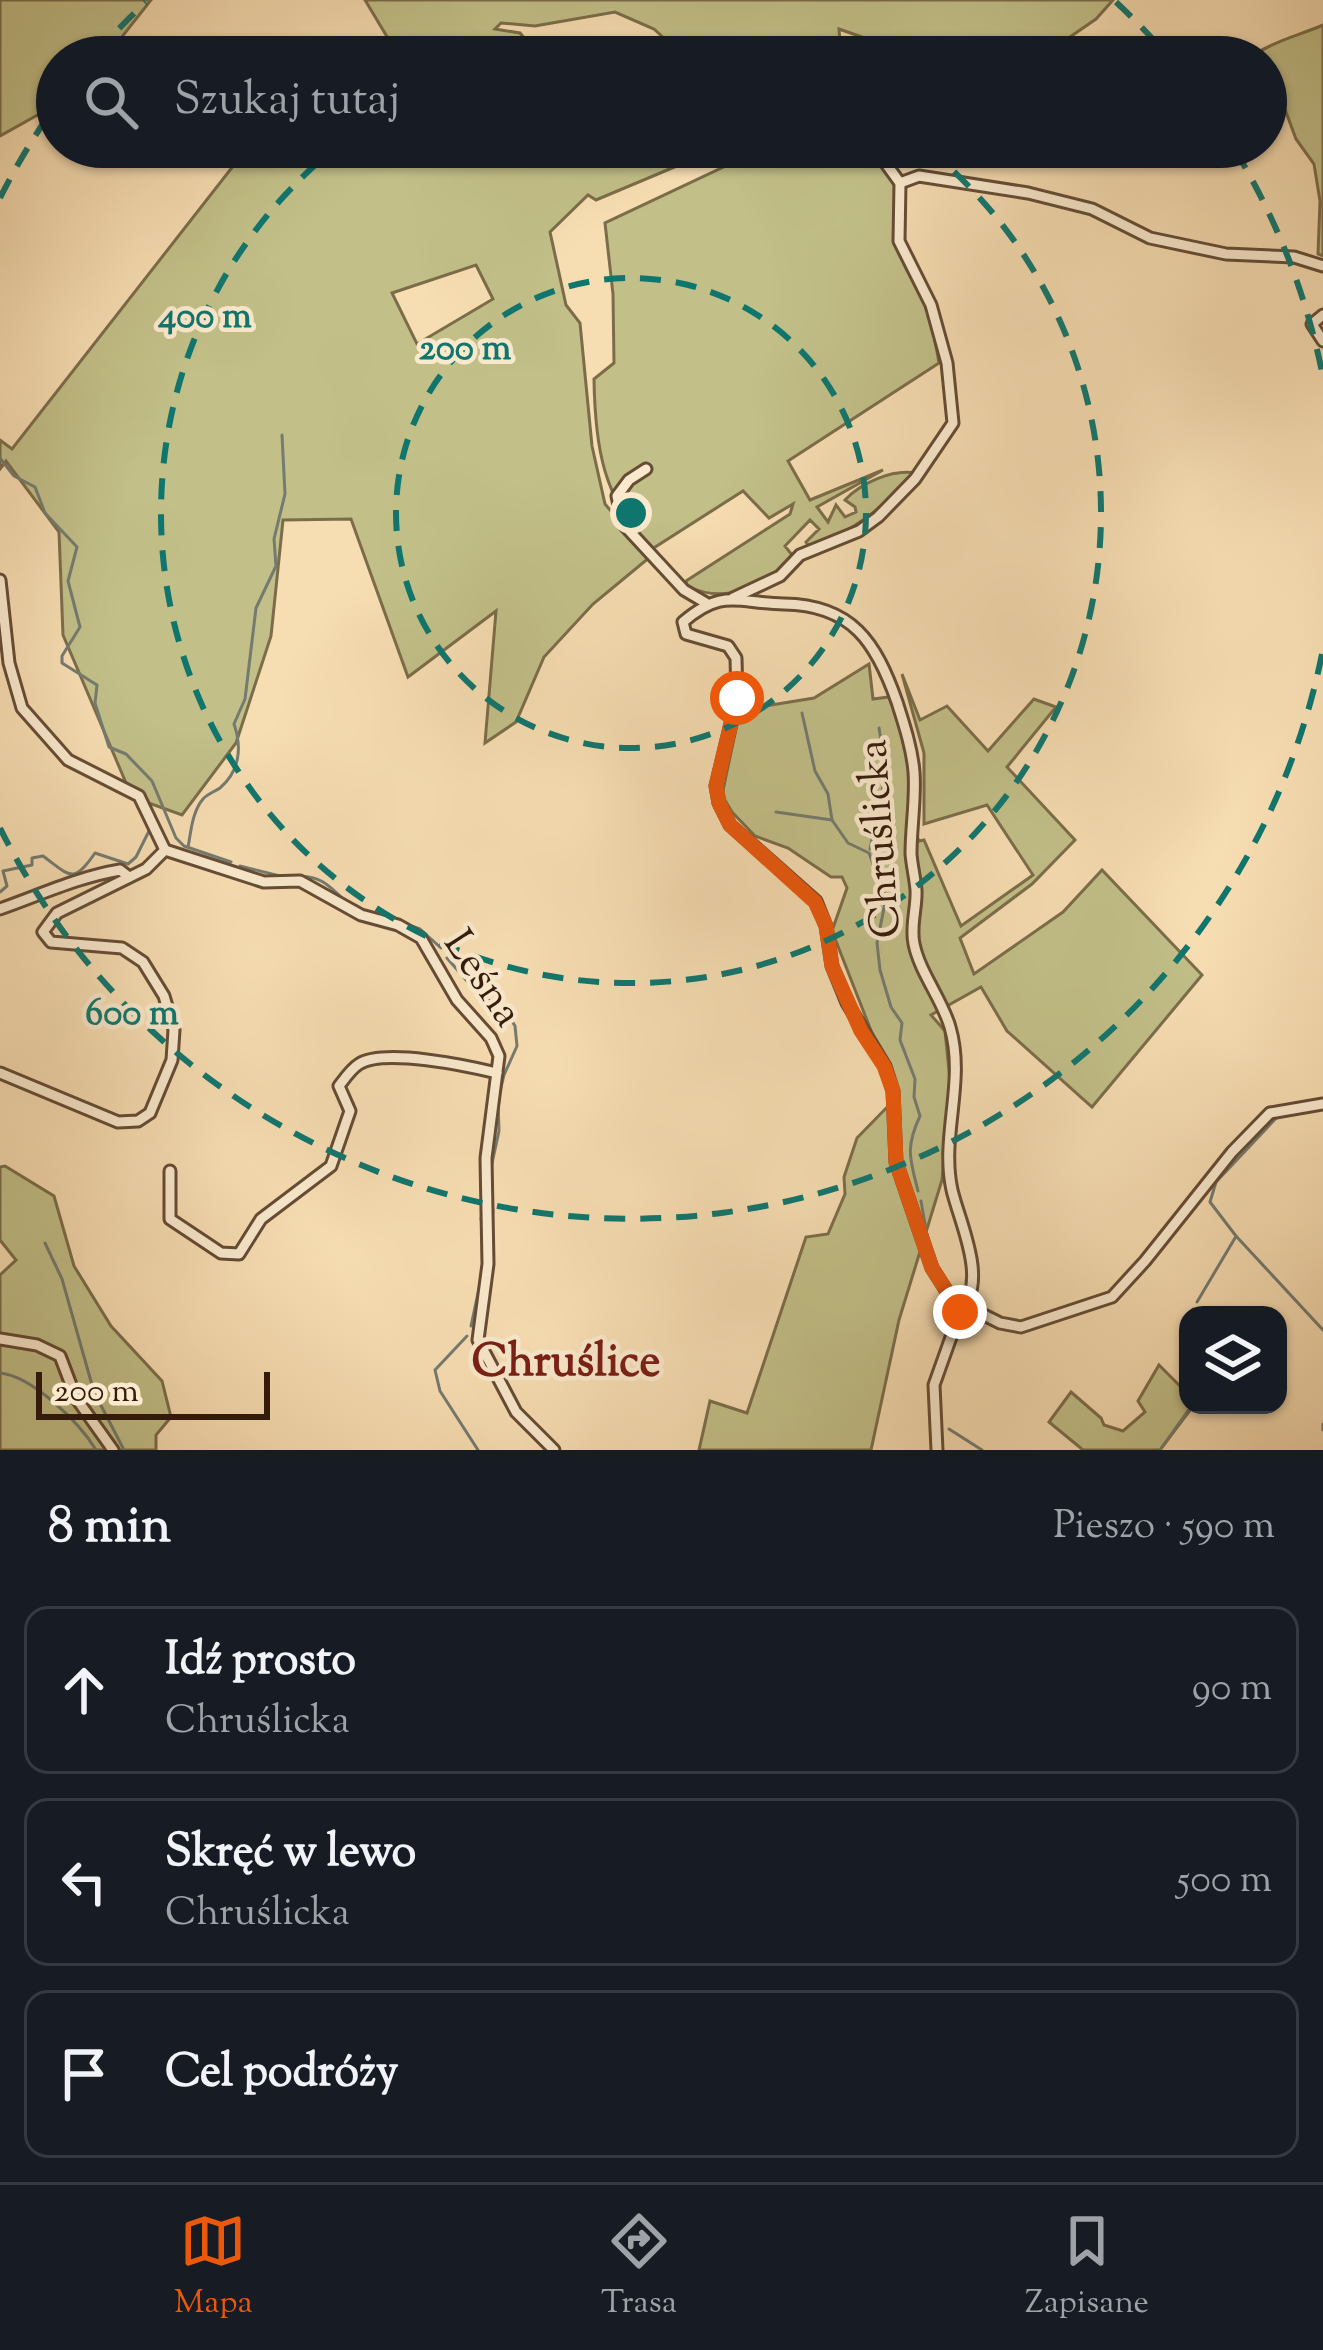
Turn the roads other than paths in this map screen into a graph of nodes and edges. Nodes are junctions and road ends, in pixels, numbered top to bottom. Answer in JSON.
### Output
{"nodes":[{"id":1,"x":889,"y":168,"type":"edge"},
{"id":2,"x":900,"y":183,"type":"junction"},
{"id":3,"x":1323,"y":266,"type":"edge"},
{"id":4,"x":1323,"y":315,"type":"edge"},
{"id":5,"x":1323,"y":341,"type":"edge"},
{"id":6,"x":646,"y":470,"type":"dead end"},
{"id":7,"x":0,"y":580,"type":"edge"},
{"id":8,"x":733,"y":598,"type":"junction"},
{"id":9,"x":706,"y":603,"type":"junction"},
{"id":10,"x":162,"y":852,"type":"junction"},
{"id":11,"x":129,"y":878,"type":"junction"},
{"id":12,"x":0,"y":909,"type":"edge"},
{"id":13,"x":0,"y":1073,"type":"edge"},
{"id":14,"x":497,"y":1073,"type":"junction"},
{"id":15,"x":1323,"y":1104,"type":"edge"},
{"id":16,"x":170,"y":1171,"type":"dead end"},
{"id":17,"x":963,"y":1309,"type":"junction"},
{"id":18,"x":0,"y":1339,"type":"edge"},
{"id":19,"x":113,"y":1450,"type":"edge"},
{"id":20,"x":554,"y":1450,"type":"edge"},
{"id":21,"x":937,"y":1450,"type":"edge"}],
"edges":[{"from":1,"to":2,"type":"street"},
{"from":2,"to":3,"type":"street"},
{"from":2,"to":8,"type":"street"},
{"from":4,"to":5,"type":"street"},
{"from":6,"to":9,"type":"street"},
{"from":7,"to":10,"type":"street"},
{"from":8,"to":9,"type":"street","name":"Chruślicka"},
{"from":8,"to":17,"type":"street","name":"Chruślicka"},
{"from":9,"to":17,"type":"street","name":"Chruślicka"},
{"from":10,"to":11,"type":"street"},
{"from":10,"to":14,"type":"street","name":"Leśna"},
{"from":11,"to":12,"type":"street"},
{"from":11,"to":13,"type":"street"},
{"from":14,"to":16,"type":"street"},
{"from":14,"to":20,"type":"street","name":"Leśna"},
{"from":15,"to":17,"type":"street"},
{"from":17,"to":21,"type":"street","name":"Chruślicka"},
{"from":18,"to":19,"type":"street"}]}
